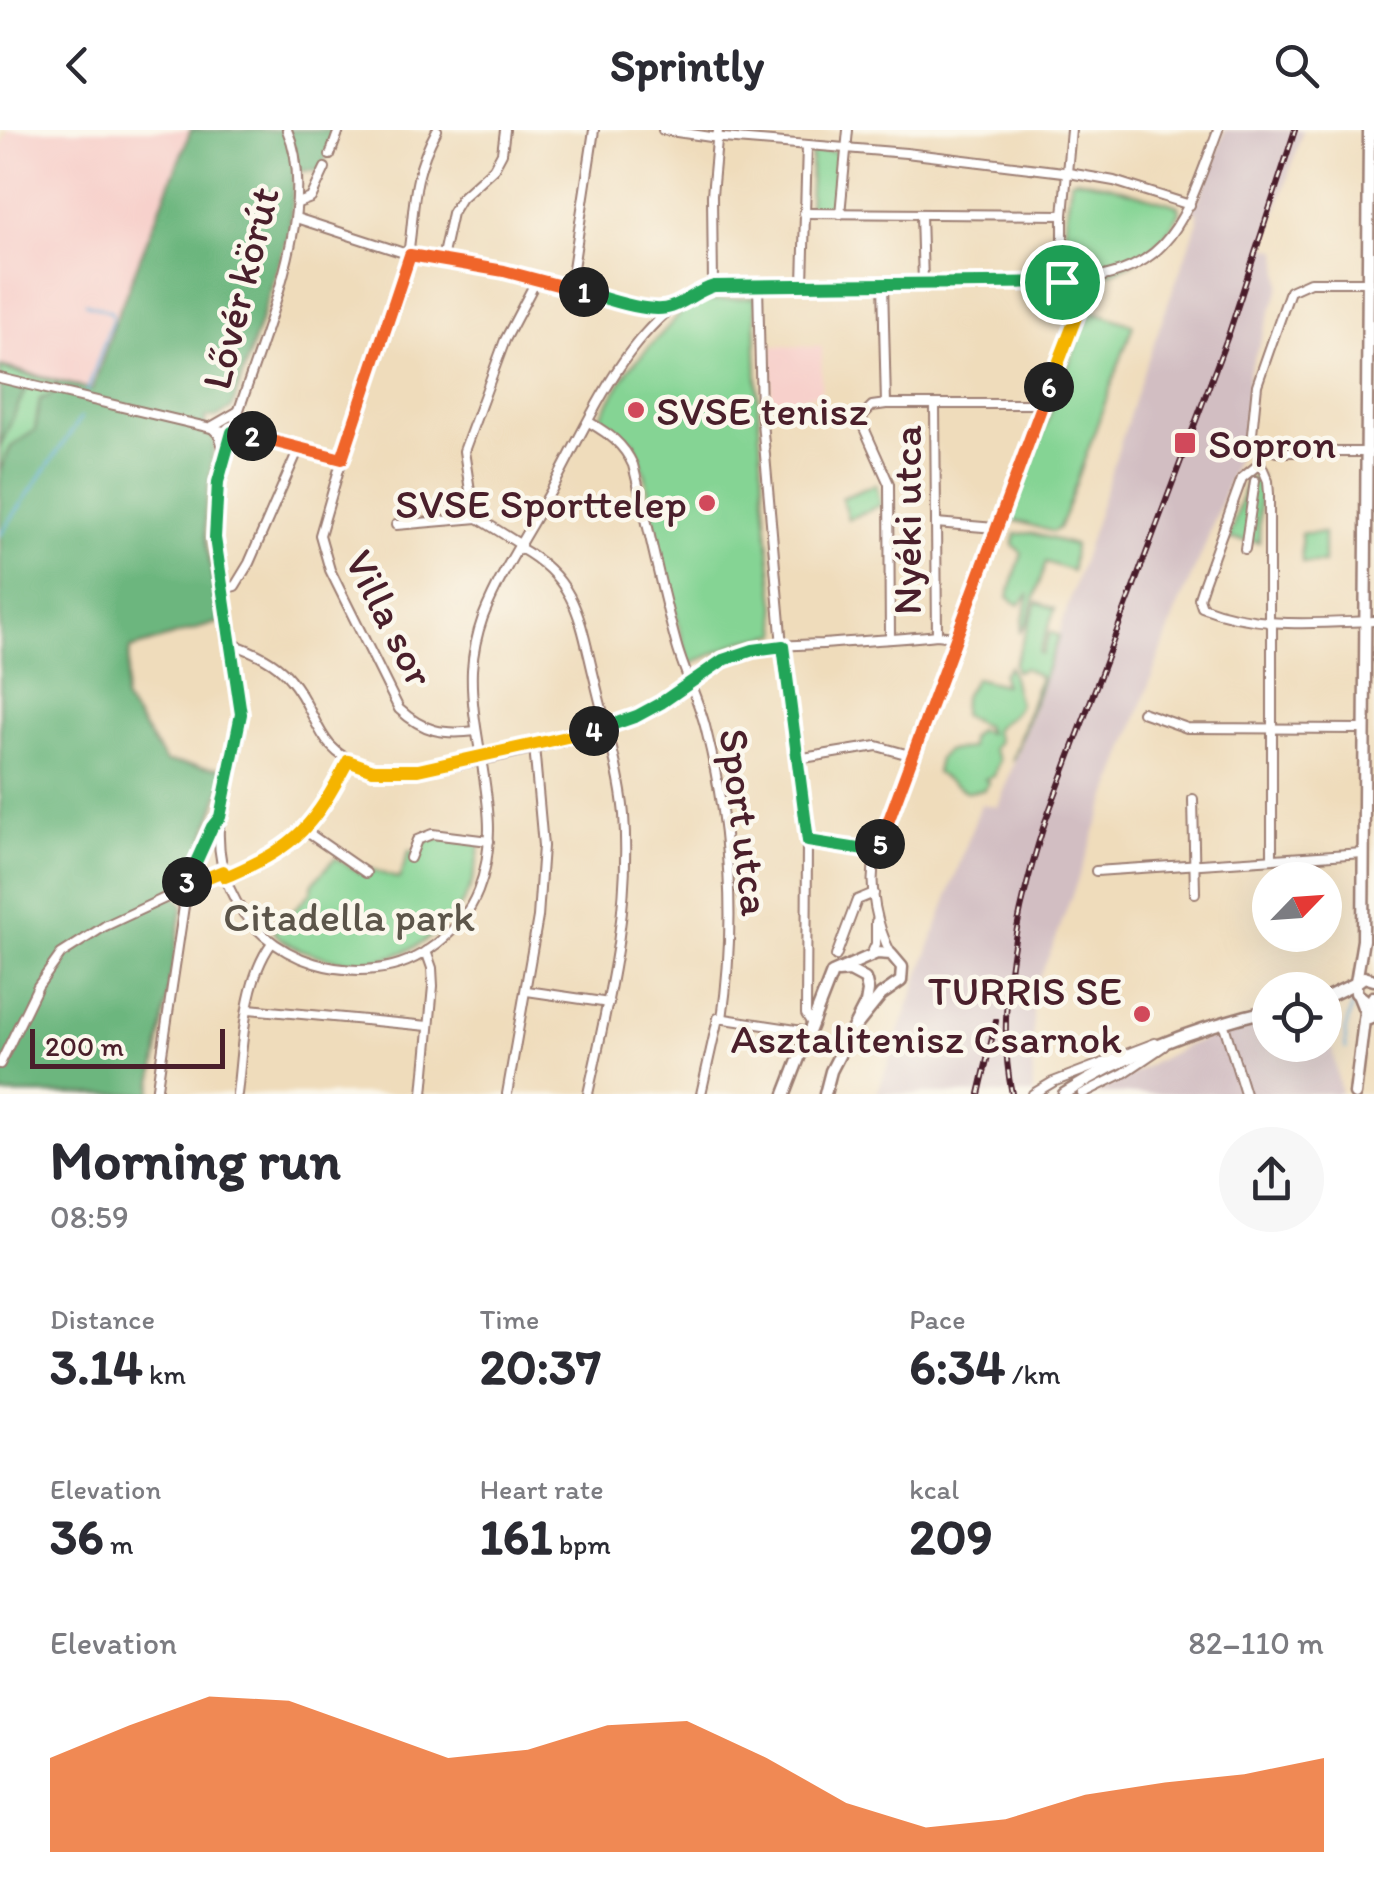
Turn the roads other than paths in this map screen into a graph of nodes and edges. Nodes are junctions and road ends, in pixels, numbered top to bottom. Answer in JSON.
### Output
{"nodes":[{"id":1,"x":287,"y":130,"type":"edge"},
{"id":2,"x":339,"y":130,"type":"edge"},
{"id":3,"x":436,"y":130,"type":"edge"},
{"id":4,"x":504,"y":130,"type":"edge"},
{"id":5,"x":594,"y":130,"type":"edge"},
{"id":6,"x":663,"y":130,"type":"edge"},
{"id":7,"x":848,"y":130,"type":"edge"},
{"id":8,"x":1071,"y":130,"type":"edge"},
{"id":9,"x":1218,"y":130,"type":"edge"},
{"id":10,"x":1369,"y":130,"type":"edge"},
{"id":11,"x":718,"y":134,"type":"edge"},
{"id":12,"x":807,"y":144,"type":"junction"},
{"id":13,"x":847,"y":148,"type":"junction"},
{"id":14,"x":330,"y":155,"type":"dead end"},
{"id":15,"x":324,"y":168,"type":"dead end"},
{"id":16,"x":1067,"y":172,"type":"junction"},
{"id":17,"x":299,"y":176,"type":"junction"},
{"id":18,"x":318,"y":177,"type":"junction"},
{"id":19,"x":298,"y":203,"type":"junction"},
{"id":20,"x":1190,"y":205,"type":"junction"},
{"id":21,"x":804,"y":213,"type":"junction"},
{"id":22,"x":840,"y":214,"type":"junction"},
{"id":23,"x":922,"y":214,"type":"junction"},
{"id":24,"x":1063,"y":215,"type":"junction"},
{"id":25,"x":296,"y":218,"type":"junction"},
{"id":26,"x":410,"y":255,"type":"junction"},
{"id":27,"x":442,"y":259,"type":"junction"},
{"id":28,"x":537,"y":279,"type":"junction"},
{"id":29,"x":1090,"y":281,"type":"junction"},
{"id":30,"x":1062,"y":282,"type":"junction"},
{"id":31,"x":1371,"y":282,"type":"edge"},
{"id":32,"x":803,"y":283,"type":"junction"},
{"id":33,"x":883,"y":283,"type":"junction"},
{"id":34,"x":922,"y":283,"type":"junction"},
{"id":35,"x":758,"y":285,"type":"junction"},
{"id":36,"x":714,"y":286,"type":"junction"},
{"id":37,"x":570,"y":288,"type":"junction"},
{"id":38,"x":669,"y":308,"type":"junction"},
{"id":39,"x":0,"y":378,"type":"edge"},
{"id":40,"x":886,"y":404,"type":"junction"},
{"id":41,"x":935,"y":404,"type":"junction"},
{"id":42,"x":1042,"y":404,"type":"junction"},
{"id":43,"x":241,"y":410,"type":"junction"},
{"id":44,"x":589,"y":422,"type":"junction"},
{"id":45,"x":211,"y":427,"type":"junction"},
{"id":46,"x":232,"y":432,"type":"junction"},
{"id":47,"x":299,"y":448,"type":"junction"},
{"id":48,"x":1262,"y":448,"type":"junction"},
{"id":49,"x":1371,"y":452,"type":"edge"},
{"id":50,"x":225,"y":454,"type":"junction"},
{"id":51,"x":342,"y":459,"type":"junction"},
{"id":52,"x":1258,"y":465,"type":"junction"},
{"id":53,"x":1255,"y":481,"type":"dead end"},
{"id":54,"x":478,"y":518,"type":"junction"},
{"id":55,"x":936,"y":523,"type":"junction"},
{"id":56,"x":396,"y":525,"type":"dead end"},
{"id":57,"x":995,"y":528,"type":"junction"},
{"id":58,"x":520,"y":547,"type":"junction"},
{"id":59,"x":1245,"y":549,"type":"dead end"},
{"id":60,"x":223,"y":589,"type":"junction"},
{"id":61,"x":1370,"y":621,"type":"edge"},
{"id":62,"x":1270,"y":623,"type":"junction"},
{"id":63,"x":937,"y":635,"type":"junction"},
{"id":64,"x":954,"y":637,"type":"junction"},
{"id":65,"x":890,"y":639,"type":"junction"},
{"id":66,"x":232,"y":644,"type":"junction"},
{"id":67,"x":782,"y":646,"type":"junction"},
{"id":68,"x":690,"y":682,"type":"junction"},
{"id":69,"x":1142,"y":712,"type":"dead end"},
{"id":70,"x":606,"y":728,"type":"junction"},
{"id":71,"x":1364,"y":729,"type":"junction"},
{"id":72,"x":1272,"y":730,"type":"junction"},
{"id":73,"x":476,"y":732,"type":"junction"},
{"id":74,"x":534,"y":746,"type":"junction"},
{"id":75,"x":912,"y":756,"type":"junction"},
{"id":76,"x":482,"y":758,"type":"junction"},
{"id":77,"x":798,"y":759,"type":"junction"},
{"id":78,"x":348,"y":761,"type":"junction"},
{"id":79,"x":1369,"y":765,"type":"edge"},
{"id":80,"x":1193,"y":798,"type":"dead end"},
{"id":81,"x":220,"y":817,"type":"junction"},
{"id":82,"x":304,"y":830,"type":"junction"},
{"id":83,"x":489,"y":841,"type":"junction"},
{"id":84,"x":808,"y":841,"type":"junction"},
{"id":85,"x":877,"y":852,"type":"junction"},
{"id":86,"x":1363,"y":854,"type":"junction"},
{"id":87,"x":410,"y":858,"type":"dead end"},
{"id":88,"x":1272,"y":859,"type":"junction"},
{"id":89,"x":1193,"y":864,"type":"junction"},
{"id":90,"x":1096,"y":870,"type":"dead end"},
{"id":91,"x":366,"y":873,"type":"dead end"},
{"id":92,"x":224,"y":874,"type":"junction"},
{"id":93,"x":178,"y":891,"type":"junction"},
{"id":94,"x":874,"y":893,"type":"junction"},
{"id":95,"x":1195,"y":893,"type":"dead end"},
{"id":96,"x":877,"y":913,"type":"junction"},
{"id":97,"x":1363,"y":940,"type":"junction"},
{"id":98,"x":271,"y":944,"type":"junction"},
{"id":99,"x":426,"y":951,"type":"junction"},
{"id":100,"x":891,"y":954,"type":"junction"},
{"id":101,"x":836,"y":956,"type":"dead end"},
{"id":102,"x":869,"y":958,"type":"junction"},
{"id":103,"x":832,"y":973,"type":"junction"},
{"id":104,"x":1372,"y":979,"type":"edge"},
{"id":105,"x":865,"y":980,"type":"junction"},
{"id":106,"x":1356,"y":982,"type":"junction"},
{"id":107,"x":527,"y":990,"type":"junction"},
{"id":108,"x":1342,"y":990,"type":"edge"},
{"id":109,"x":886,"y":992,"type":"junction"},
{"id":110,"x":1358,"y":996,"type":"junction"},
{"id":111,"x":1374,"y":996,"type":"edge"},
{"id":112,"x":1342,"y":997,"type":"edge"},
{"id":113,"x":609,"y":1004,"type":"junction"},
{"id":114,"x":249,"y":1009,"type":"junction"},
{"id":115,"x":1252,"y":1015,"type":"edge"},
{"id":116,"x":720,"y":1018,"type":"junction"},
{"id":117,"x":1223,"y":1022,"type":"junction"},
{"id":118,"x":857,"y":1025,"type":"junction"},
{"id":119,"x":428,"y":1026,"type":"junction"},
{"id":120,"x":810,"y":1028,"type":"junction"},
{"id":121,"x":1174,"y":1040,"type":"junction"},
{"id":122,"x":0,"y":1064,"type":"edge"},
{"id":123,"x":1359,"y":1093,"type":"edge"},
{"id":124,"x":156,"y":1094,"type":"edge"},
{"id":125,"x":236,"y":1094,"type":"edge"},
{"id":126,"x":423,"y":1094,"type":"edge"},
{"id":127,"x":508,"y":1094,"type":"edge"},
{"id":128,"x":588,"y":1094,"type":"edge"},
{"id":129,"x":702,"y":1094,"type":"edge"},
{"id":130,"x":786,"y":1094,"type":"edge"},
{"id":131,"x":825,"y":1094,"type":"edge"},
{"id":132,"x":1033,"y":1094,"type":"edge"},
{"id":133,"x":1064,"y":1094,"type":"edge"},
{"id":134,"x":1082,"y":1094,"type":"edge"},
{"id":135,"x":1245,"y":1094,"type":"edge"}],
"edges":[{"from":1,"to":17,"type":"street","name":"Lővér körút"},
{"from":2,"to":14,"type":"street"},
{"from":3,"to":26,"type":"street","name":"Villa sor"},
{"from":4,"to":27,"type":"street"},
{"from":5,"to":37,"type":"street"},
{"from":6,"to":11,"type":"street"},
{"from":7,"to":13,"type":"street"},
{"from":8,"to":16,"type":"street"},
{"from":9,"to":20,"type":"street"},
{"from":10,"to":31,"type":"main road"},
{"from":11,"to":12,"type":"street"},
{"from":11,"to":36,"type":"street"},
{"from":12,"to":13,"type":"street"},
{"from":12,"to":21,"type":"street"},
{"from":13,"to":16,"type":"street"},
{"from":13,"to":22,"type":"street"},
{"from":15,"to":18,"type":"street"},
{"from":16,"to":20,"type":"street"},
{"from":16,"to":24,"type":"street"},
{"from":17,"to":18,"type":"street"},
{"from":17,"to":19,"type":"street","name":"Lővér körút"},
{"from":18,"to":19,"type":"street"},
{"from":19,"to":25,"type":"street","name":"Lővér körút"},
{"from":20,"to":29,"type":"street"},
{"from":21,"to":22,"type":"street"},
{"from":21,"to":32,"type":"street"},
{"from":22,"to":23,"type":"street"},
{"from":23,"to":24,"type":"street"},
{"from":23,"to":34,"type":"street"},
{"from":24,"to":30,"type":"street"},
{"from":25,"to":26,"type":"street"},
{"from":25,"to":43,"type":"street","name":"Lővér körút"},
{"from":26,"to":27,"type":"street"},
{"from":26,"to":51,"type":"street","name":"Villa sor"},
{"from":27,"to":28,"type":"street"},
{"from":28,"to":37,"type":"street"},
{"from":28,"to":54,"type":"street"},
{"from":29,"to":30,"type":"street"},
{"from":29,"to":42,"type":"street"},
{"from":30,"to":34,"type":"street"},
{"from":31,"to":48,"type":"street"},
{"from":31,"to":49,"type":"main road"},
{"from":32,"to":33,"type":"street"},
{"from":32,"to":35,"type":"street"},
{"from":33,"to":34,"type":"street"},
{"from":33,"to":40,"type":"street"},
{"from":35,"to":36,"type":"street"},
{"from":35,"to":67,"type":"street"},
{"from":36,"to":38,"type":"street","name":"Lővér körút"},
{"from":37,"to":38,"type":"street"},
{"from":38,"to":44,"type":"street","name":"Lővér körút"},
{"from":39,"to":45,"type":"street"},
{"from":40,"to":41,"type":"street"},
{"from":40,"to":65,"type":"street"},
{"from":41,"to":42,"type":"street"},
{"from":41,"to":55,"type":"street","name":"Nyéki utca"},
{"from":42,"to":57,"type":"street"},
{"from":43,"to":45,"type":"street"},
{"from":43,"to":46,"type":"street","name":"Lővér körút"},
{"from":44,"to":58,"type":"street","name":"Lővér körút"},
{"from":44,"to":68,"type":"street","name":"Sport utca"},
{"from":45,"to":46,"type":"street"},
{"from":45,"to":50,"type":"street"},
{"from":46,"to":47,"type":"street"},
{"from":46,"to":50,"type":"street","name":"Lővér körút"},
{"from":47,"to":51,"type":"street"},
{"from":47,"to":60,"type":"street"},
{"from":48,"to":49,"type":"street"},
{"from":48,"to":52,"type":"street"},
{"from":49,"to":61,"type":"main road"},
{"from":50,"to":60,"type":"street","name":"Lővér körút"},
{"from":51,"to":73,"type":"street","name":"Villa sor"},
{"from":52,"to":62,"type":"street"},
{"from":52,"to":62,"type":"street"},
{"from":53,"to":59,"type":"street"},
{"from":54,"to":56,"type":"street"},
{"from":54,"to":58,"type":"street"},
{"from":55,"to":57,"type":"street"},
{"from":55,"to":63,"type":"street","name":"Nyéki utca"},
{"from":57,"to":64,"type":"street"},
{"from":58,"to":70,"type":"street"},
{"from":58,"to":73,"type":"street","name":"Lővér körút"},
{"from":60,"to":66,"type":"street","name":"Lővér körút"},
{"from":61,"to":62,"type":"street"},
{"from":61,"to":71,"type":"main road"},
{"from":62,"to":72,"type":"street"},
{"from":63,"to":64,"type":"street"},
{"from":63,"to":65,"type":"street"},
{"from":64,"to":75,"type":"street"},
{"from":65,"to":67,"type":"street"},
{"from":66,"to":78,"type":"street"},
{"from":66,"to":81,"type":"street","name":"Lővér körút"},
{"from":67,"to":68,"type":"street"},
{"from":67,"to":77,"type":"street"},
{"from":68,"to":70,"type":"street"},
{"from":68,"to":116,"type":"street","name":"Sport utca"},
{"from":69,"to":72,"type":"street"},
{"from":70,"to":74,"type":"street"},
{"from":70,"to":113,"type":"street"},
{"from":71,"to":72,"type":"street"},
{"from":71,"to":79,"type":"main road"},
{"from":72,"to":88,"type":"street"},
{"from":73,"to":76,"type":"street","name":"Lővér körút"},
{"from":74,"to":76,"type":"street"},
{"from":74,"to":107,"type":"street"},
{"from":75,"to":77,"type":"street"},
{"from":75,"to":85,"type":"street"},
{"from":76,"to":78,"type":"street"},
{"from":76,"to":83,"type":"street","name":"Lővér körút"},
{"from":77,"to":84,"type":"street"},
{"from":78,"to":82,"type":"street"},
{"from":79,"to":86,"type":"main road"},
{"from":80,"to":89,"type":"street"},
{"from":81,"to":92,"type":"street","name":"Lővér körút"},
{"from":81,"to":93,"type":"street"},
{"from":82,"to":91,"type":"street"},
{"from":82,"to":92,"type":"street"},
{"from":83,"to":87,"type":"street"},
{"from":83,"to":99,"type":"street","name":"Lővér körút"},
{"from":84,"to":85,"type":"street"},
{"from":84,"to":120,"type":"street"},
{"from":85,"to":94,"type":"street"},
{"from":86,"to":88,"type":"street"},
{"from":86,"to":97,"type":"main road"},
{"from":88,"to":89,"type":"street"},
{"from":89,"to":90,"type":"street"},
{"from":89,"to":95,"type":"street"},
{"from":92,"to":93,"type":"street"},
{"from":92,"to":98,"type":"street","name":"Lővér körút"},
{"from":93,"to":122,"type":"street"},
{"from":93,"to":124,"type":"street"},
{"from":94,"to":96,"type":"street"},
{"from":94,"to":101,"type":"street"},
{"from":96,"to":100,"type":"street"},
{"from":96,"to":102,"type":"street"},
{"from":97,"to":104,"type":"main road"},
{"from":97,"to":106,"type":"main road"},
{"from":98,"to":99,"type":"street","name":"Lővér körút"},
{"from":98,"to":114,"type":"street"},
{"from":99,"to":119,"type":"street"},
{"from":100,"to":102,"type":"main road"},
{"from":100,"to":109,"type":"main road"},
{"from":102,"to":103,"type":"main road"},
{"from":102,"to":105,"type":"main road"},
{"from":103,"to":105,"type":"main road"},
{"from":103,"to":120,"type":"main road"},
{"from":104,"to":106,"type":"main road"},
{"from":105,"to":109,"type":"main road"},
{"from":105,"to":118,"type":"main road"},
{"from":106,"to":108,"type":"main road"},
{"from":106,"to":110,"type":"main road"},
{"from":107,"to":113,"type":"street"},
{"from":107,"to":127,"type":"street"},
{"from":109,"to":118,"type":"main road"},
{"from":110,"to":111,"type":"main road"},
{"from":110,"to":112,"type":"main road"},
{"from":110,"to":123,"type":"main road"},
{"from":111,"to":123,"type":"main road"},
{"from":113,"to":128,"type":"street"},
{"from":114,"to":119,"type":"street"},
{"from":114,"to":125,"type":"street"},
{"from":115,"to":117,"type":"main road"},
{"from":116,"to":120,"type":"street"},
{"from":116,"to":129,"type":"street","name":"Sport utca"},
{"from":117,"to":121,"type":"main road"},
{"from":117,"to":135,"type":"street"},
{"from":118,"to":131,"type":"main road"},
{"from":119,"to":126,"type":"street"},
{"from":120,"to":130,"type":"main road"},
{"from":121,"to":132,"type":"street"},
{"from":121,"to":133,"type":"main road"},
{"from":121,"to":134,"type":"street"}]}
